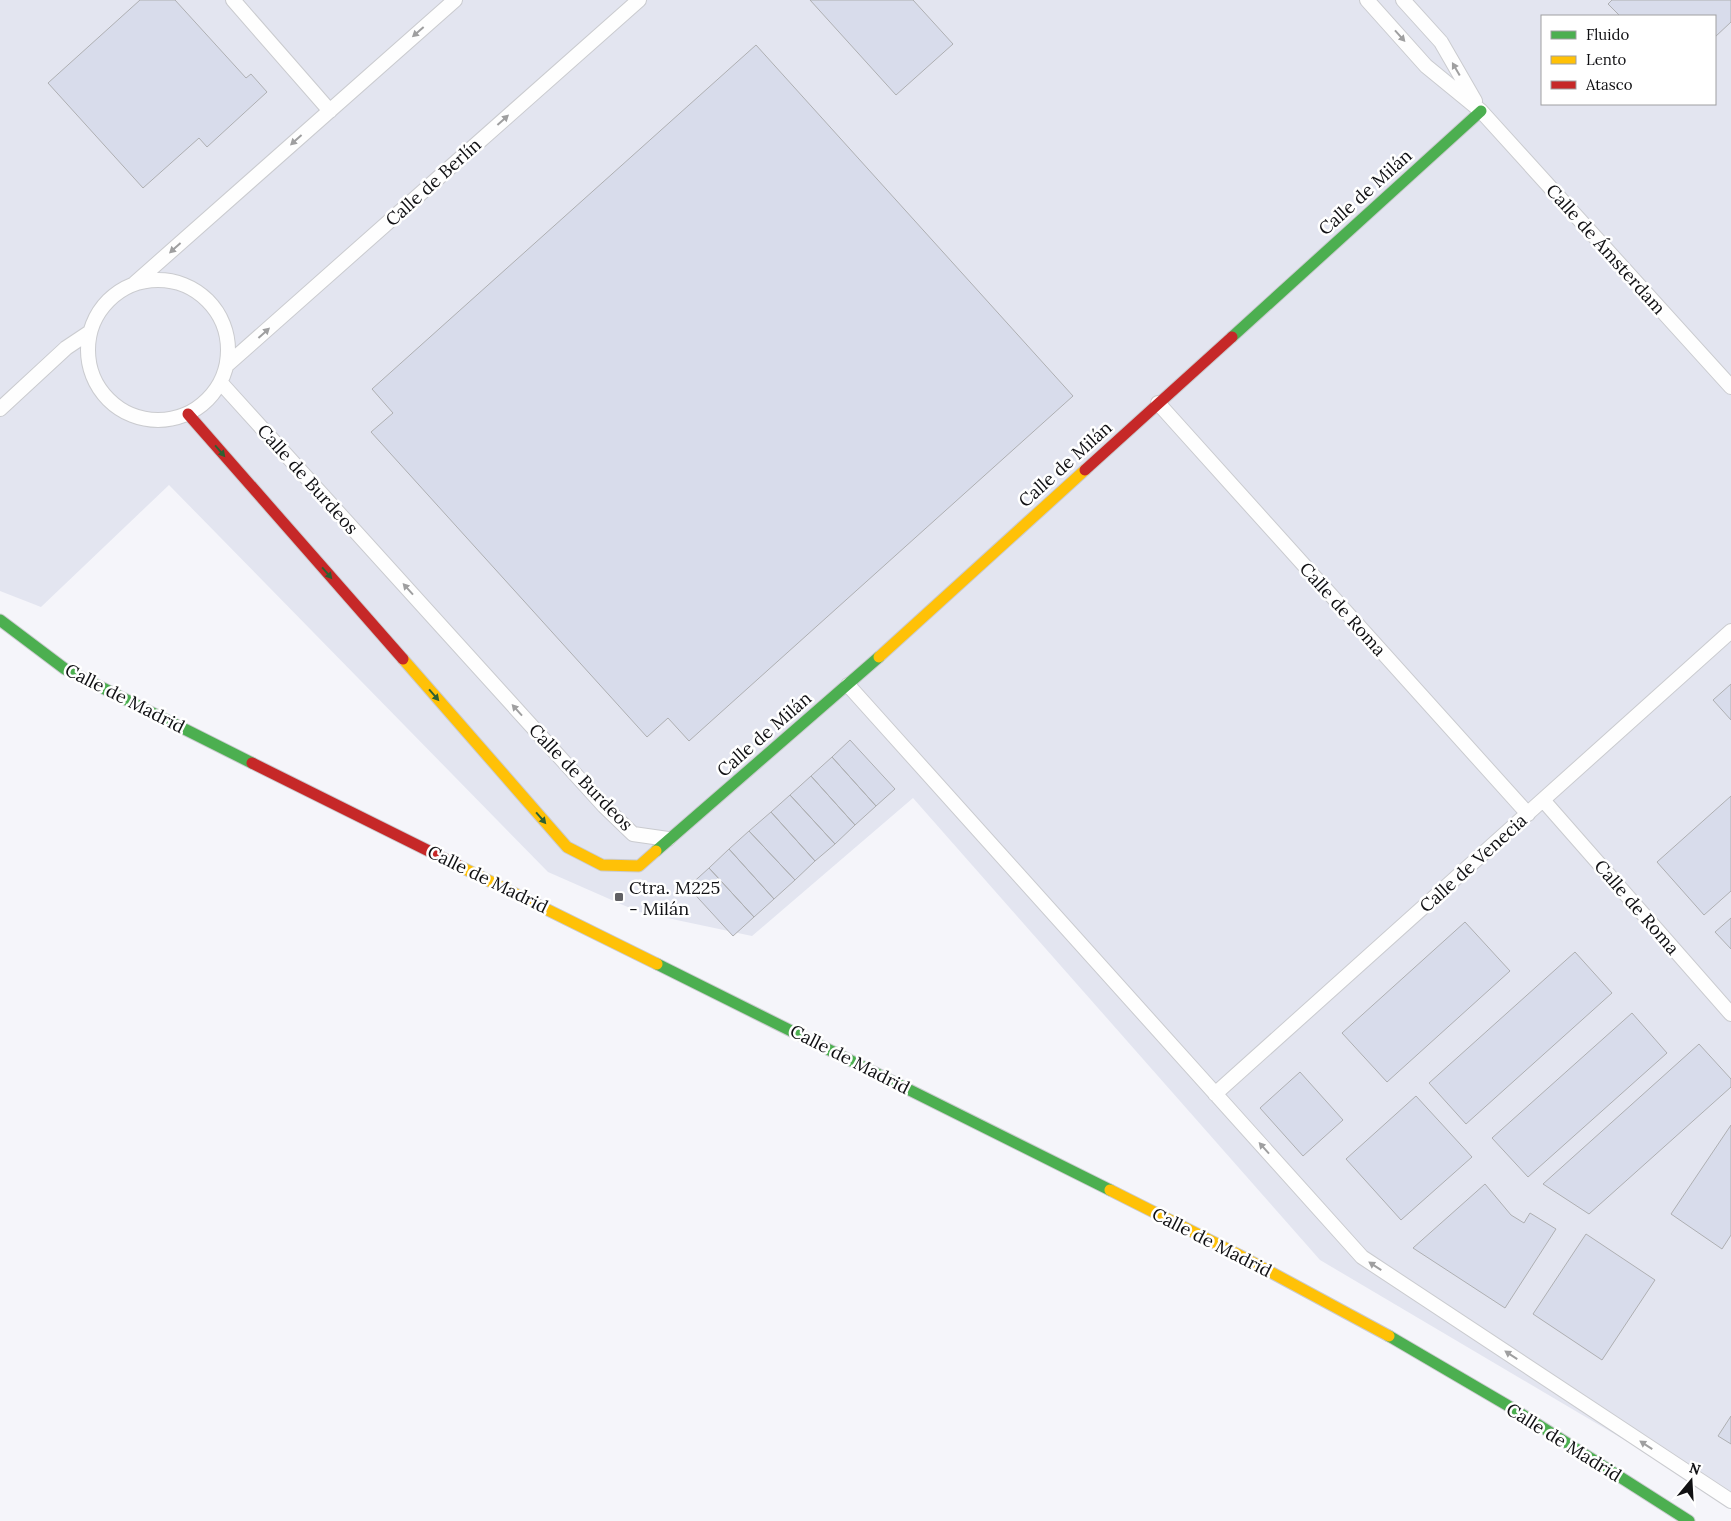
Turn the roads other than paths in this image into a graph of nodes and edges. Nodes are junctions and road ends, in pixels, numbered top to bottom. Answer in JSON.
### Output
{"nodes":[{"id":1,"x":233,"y":0,"type":"edge"},
{"id":2,"x":455,"y":0,"type":"edge"},
{"id":3,"x":639,"y":0,"type":"edge"},
{"id":4,"x":1367,"y":0,"type":"edge"},
{"id":5,"x":1403,"y":0,"type":"edge"},
{"id":6,"x":330,"y":110,"type":"junction"},
{"id":7,"x":1481,"y":111,"type":"junction"},
{"id":8,"x":134,"y":284,"type":"junction"},
{"id":9,"x":90,"y":332,"type":"junction"},
{"id":10,"x":227,"y":365,"type":"junction"},
{"id":11,"x":221,"y":383,"type":"junction"},
{"id":12,"x":1731,"y":387,"type":"edge"},
{"id":13,"x":1158,"y":404,"type":"junction"},
{"id":14,"x":0,"y":409,"type":"edge"},
{"id":15,"x":188,"y":414,"type":"junction"},
{"id":16,"x":0,"y":620,"type":"edge"},
{"id":17,"x":1731,"y":631,"type":"edge"},
{"id":18,"x":848,"y":685,"type":"junction"},
{"id":19,"x":1543,"y":800,"type":"junction"},
{"id":20,"x":1528,"y":814,"type":"junction"},
{"id":21,"x":668,"y":839,"type":"junction"},
{"id":22,"x":1731,"y":1014,"type":"edge"},
{"id":23,"x":1215,"y":1094,"type":"junction"},
{"id":24,"x":1731,"y":1501,"type":"edge"},
{"id":25,"x":1689,"y":1521,"type":"edge"}],
"edges":[{"from":1,"to":6,"type":"street"},
{"from":2,"to":6,"type":"street","one_way":true},
{"from":10,"to":3,"type":"street","name":"Calle de Berlín","one_way":true},
{"from":4,"to":7,"type":"street","name":"Calle de Ámsterdam","one_way":true},
{"from":7,"to":5,"type":"street","name":"Calle de Ámsterdam","one_way":true},
{"from":6,"to":8,"type":"street","one_way":true},
{"from":7,"to":12,"type":"street","name":"Calle de Ámsterdam"},
{"from":7,"to":13,"type":"street","name":"Calle de Milán"},
{"from":8,"to":9,"type":"street"},
{"from":8,"to":10,"type":"street"},
{"from":9,"to":14,"type":"street"},
{"from":9,"to":15,"type":"street"},
{"from":10,"to":11,"type":"street"},
{"from":11,"to":15,"type":"street"},
{"from":21,"to":11,"type":"street","name":"Calle de Burdeos","one_way":true},
{"from":13,"to":18,"type":"street","name":"Calle de Milán"},
{"from":13,"to":20,"type":"street","name":"Calle de Roma"},
{"from":15,"to":21,"type":"street","one_way":true},
{"from":16,"to":25,"type":"street","name":"Calle de Madrid"},
{"from":17,"to":19,"type":"street","name":"Calle de Venecia"},
{"from":18,"to":21,"type":"street","name":"Calle de Milán"},
{"from":18,"to":23,"type":"street"},
{"from":19,"to":20,"type":"street","name":"Calle de Venecia"},
{"from":19,"to":22,"type":"street","name":"Calle de Roma"},
{"from":20,"to":23,"type":"street","name":"Calle de Venecia"},
{"from":24,"to":23,"type":"street","one_way":true}]}
